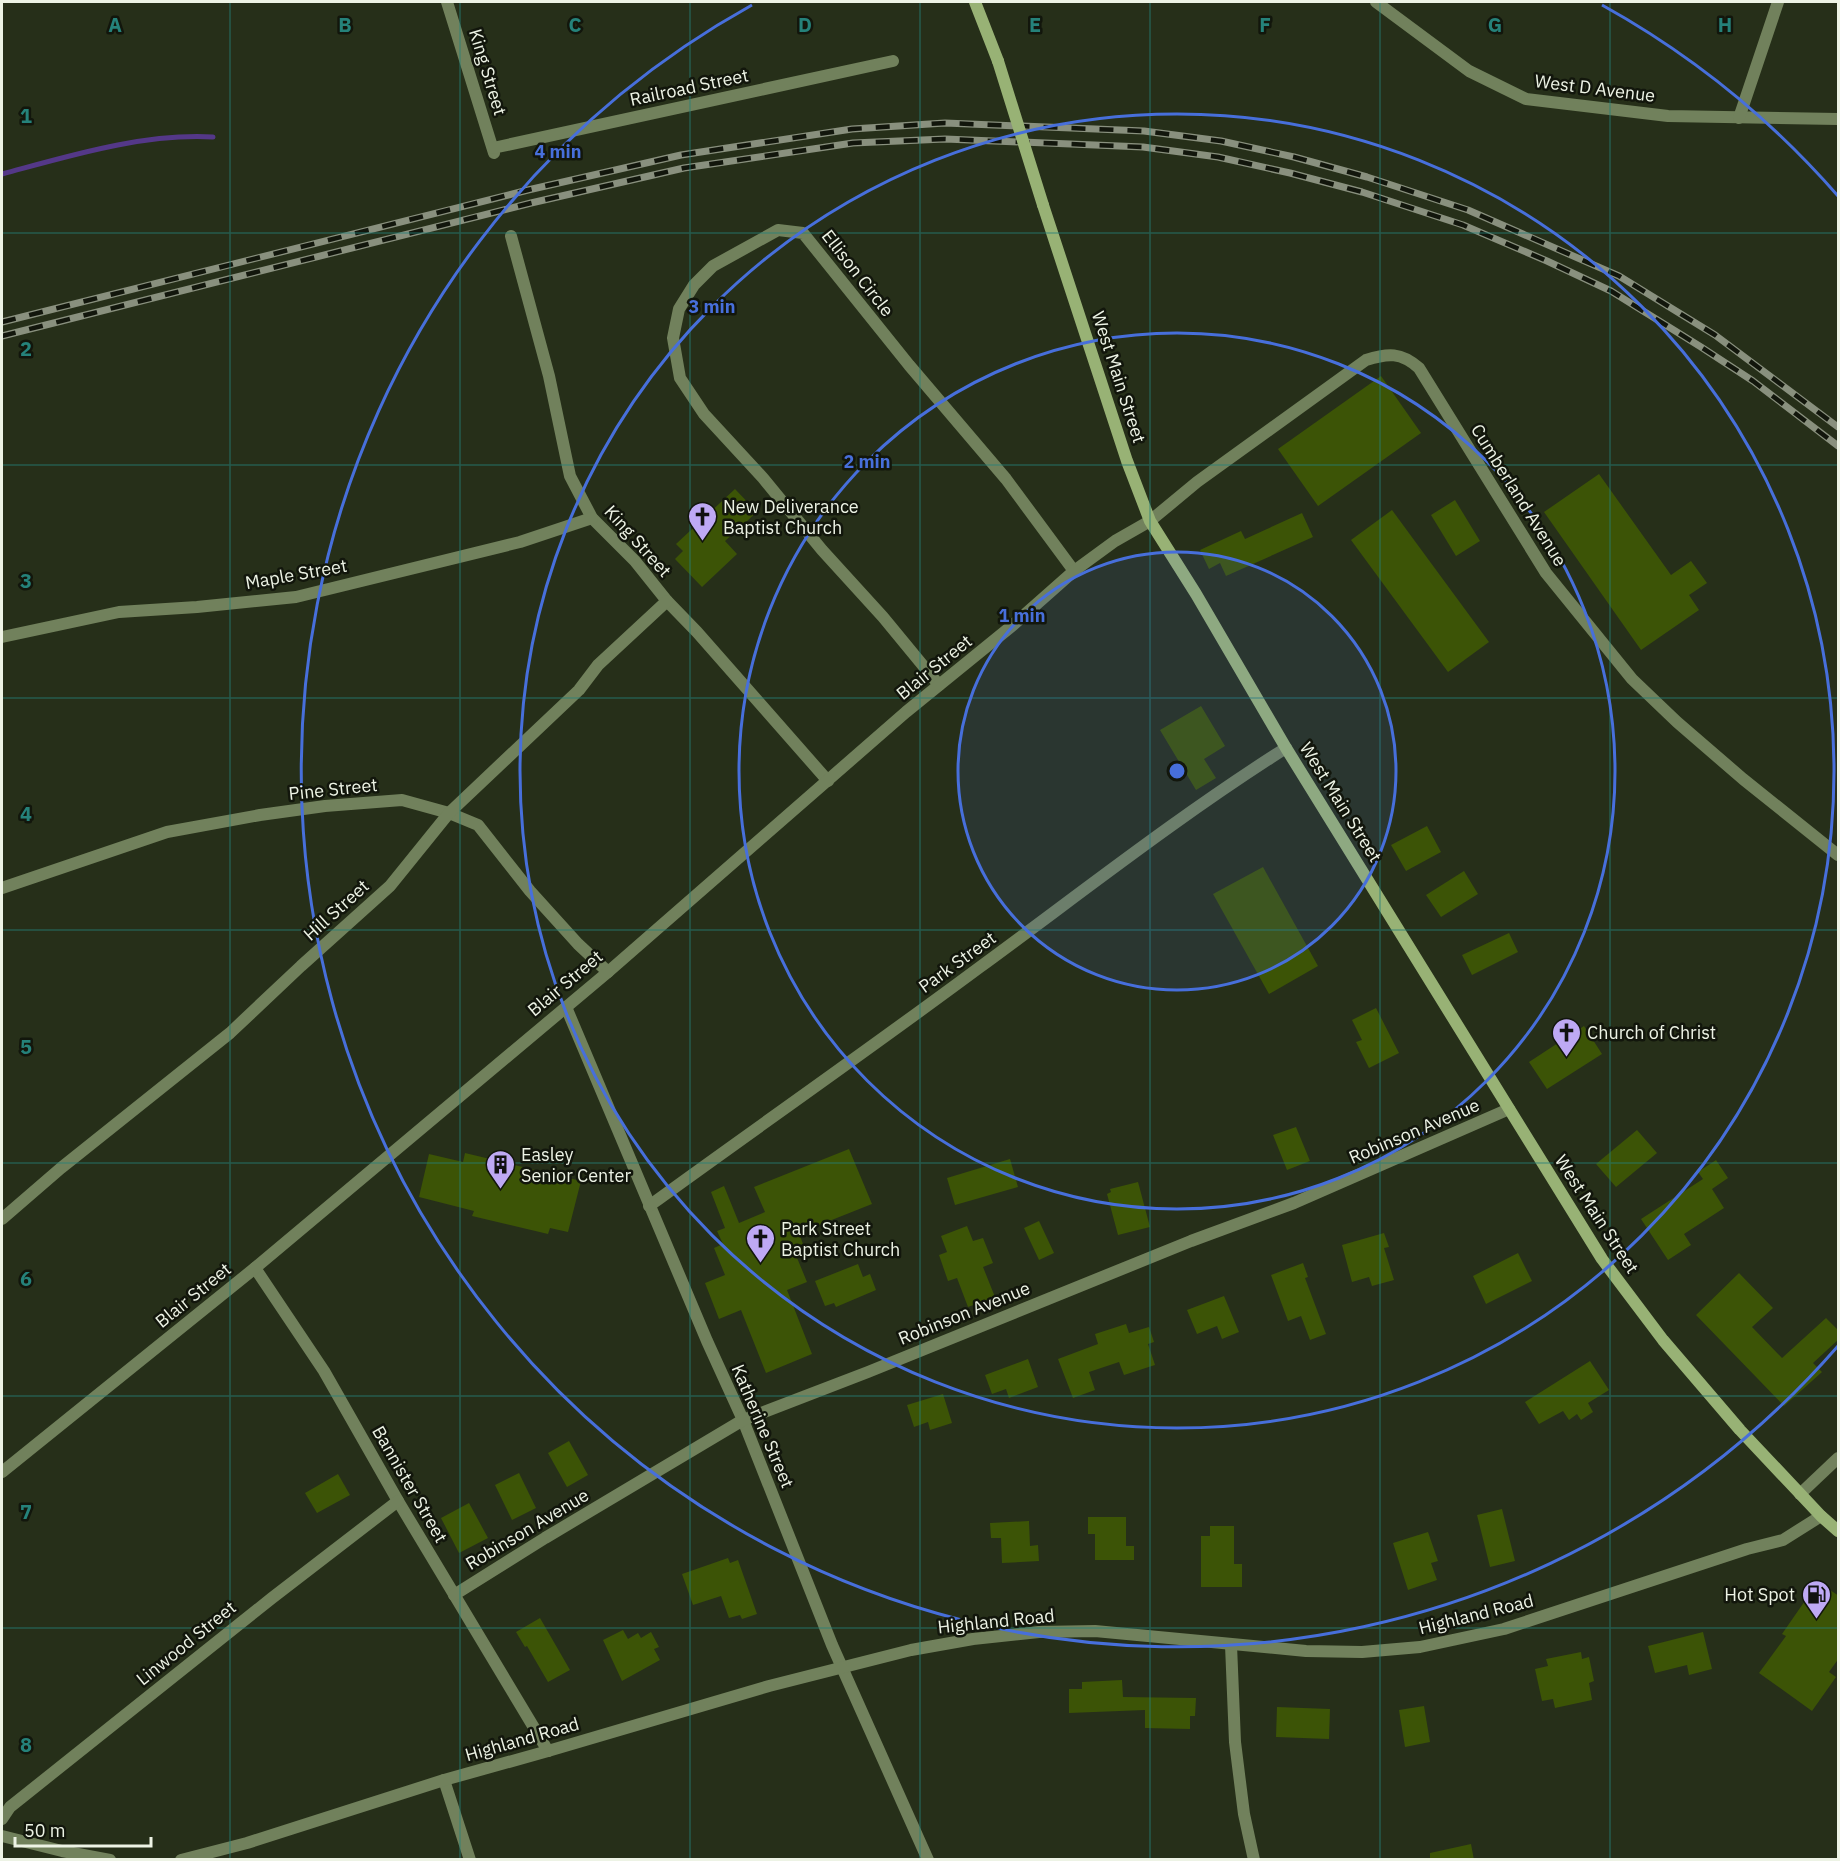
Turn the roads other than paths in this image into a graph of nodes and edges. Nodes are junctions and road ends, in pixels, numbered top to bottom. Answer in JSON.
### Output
{"nodes":[{"id":1,"x":447,"y":2,"type":"edge"},
{"id":2,"x":975,"y":2,"type":"edge"},
{"id":3,"x":1376,"y":2,"type":"edge"},
{"id":4,"x":1778,"y":2,"type":"edge"},
{"id":5,"x":893,"y":61,"type":"dead end"},
{"id":6,"x":1739,"y":118,"type":"junction"},
{"id":7,"x":1839,"y":119,"type":"edge"},
{"id":8,"x":493,"y":150,"type":"joint"},
{"id":9,"x":511,"y":236,"type":"dead end"},
{"id":10,"x":592,"y":518,"type":"junction"},
{"id":11,"x":1150,"y":521,"type":"junction"},
{"id":12,"x":1074,"y":572,"type":"junction"},
{"id":13,"x":668,"y":601,"type":"junction"},
{"id":14,"x":2,"y":637,"type":"edge"},
{"id":15,"x":939,"y":685,"type":"junction"},
{"id":16,"x":1286,"y":748,"type":"junction"},
{"id":17,"x":828,"y":781,"type":"junction"},
{"id":18,"x":449,"y":813,"type":"junction"},
{"id":19,"x":1839,"y":855,"type":"edge"},
{"id":20,"x":2,"y":888,"type":"edge"},
{"id":21,"x":608,"y":972,"type":"junction"},
{"id":22,"x":566,"y":1007,"type":"junction"},
{"id":23,"x":1509,"y":1109,"type":"junction"},
{"id":24,"x":649,"y":1206,"type":"junction"},
{"id":25,"x":2,"y":1219,"type":"edge"},
{"id":26,"x":255,"y":1268,"type":"junction"},
{"id":27,"x":743,"y":1420,"type":"junction"},
{"id":28,"x":1839,"y":1458,"type":"edge"},
{"id":29,"x":2,"y":1472,"type":"edge"},
{"id":30,"x":1800,"y":1494,"type":"junction"},
{"id":31,"x":398,"y":1501,"type":"junction"},
{"id":32,"x":1821,"y":1516,"type":"junction"},
{"id":33,"x":1839,"y":1531,"type":"edge"},
{"id":34,"x":454,"y":1595,"type":"junction"},
{"id":35,"x":1232,"y":1645,"type":"junction"},
{"id":36,"x":842,"y":1666,"type":"junction"},
{"id":37,"x":548,"y":1751,"type":"junction"},
{"id":38,"x":444,"y":1780,"type":"junction"},
{"id":39,"x":2,"y":1819,"type":"edge"},
{"id":40,"x":2,"y":1836,"type":"edge"},
{"id":41,"x":110,"y":1860,"type":"edge"},
{"id":42,"x":181,"y":1860,"type":"edge"},
{"id":43,"x":470,"y":1860,"type":"edge"},
{"id":44,"x":928,"y":1860,"type":"edge"},
{"id":45,"x":1254,"y":1860,"type":"edge"}],
"edges":[{"from":1,"to":8,"type":"street","name":"King Street"},
{"from":2,"to":11,"type":"main road","name":"West Main Street","bridge":true},
{"from":3,"to":6,"type":"street","name":"West D Avenue"},
{"from":4,"to":6,"type":"street"},
{"from":5,"to":8,"type":"street","name":"Railroad Street"},
{"from":6,"to":7,"type":"street","name":"West D Avenue"},
{"from":9,"to":10,"type":"street","name":"King Street"},
{"from":10,"to":13,"type":"street","name":"King Street"},
{"from":10,"to":14,"type":"street","name":"Maple Street"},
{"from":11,"to":12,"type":"street","name":"Blair Street"},
{"from":11,"to":16,"type":"main road","name":"West Main Street"},
{"from":11,"to":19,"type":"street","name":"Cumberland Avenue"},
{"from":12,"to":15,"type":"street","name":"Blair Street"},
{"from":12,"to":15,"type":"street","name":"Ellison Circle"},
{"from":13,"to":17,"type":"street","name":"King Street"},
{"from":13,"to":18,"type":"street","name":"Hill Street"},
{"from":15,"to":17,"type":"street","name":"Blair Street"},
{"from":16,"to":23,"type":"main road","name":"West Main Street"},
{"from":16,"to":24,"type":"street","name":"Park Street"},
{"from":17,"to":21,"type":"street","name":"Blair Street"},
{"from":18,"to":20,"type":"street","name":"Pine Street"},
{"from":18,"to":21,"type":"street","name":"Pine Street"},
{"from":18,"to":25,"type":"street","name":"Hill Street"},
{"from":21,"to":22,"type":"street","name":"Blair Street"},
{"from":22,"to":24,"type":"street","name":"Katherine Street"},
{"from":22,"to":26,"type":"street","name":"Blair Street"},
{"from":23,"to":27,"type":"street","name":"Robinson Avenue"},
{"from":23,"to":30,"type":"main road","name":"West Main Street"},
{"from":24,"to":27,"type":"street","name":"Katherine Street"},
{"from":26,"to":29,"type":"street","name":"Blair Street"},
{"from":26,"to":31,"type":"street","name":"Bannister Street"},
{"from":27,"to":34,"type":"street","name":"Robinson Avenue"},
{"from":27,"to":36,"type":"street","name":"Katherine Street"},
{"from":28,"to":30,"type":"street"},
{"from":30,"to":32,"type":"main road","name":"West Main Street"},
{"from":31,"to":34,"type":"street","name":"Bannister Street"},
{"from":31,"to":39,"type":"street","name":"Linwood Street"},
{"from":32,"to":33,"type":"main road","name":"West Main Street"},
{"from":32,"to":35,"type":"street","name":"Highland Road"},
{"from":34,"to":37,"type":"street","name":"Bannister Street"},
{"from":35,"to":36,"type":"street","name":"Highland Road"},
{"from":35,"to":45,"type":"street"},
{"from":36,"to":37,"type":"street","name":"Highland Road"},
{"from":36,"to":44,"type":"street","name":"Katherine Street"},
{"from":37,"to":38,"type":"street","name":"Highland Road"},
{"from":38,"to":42,"type":"street","name":"Highland Road"},
{"from":38,"to":43,"type":"street"},
{"from":40,"to":41,"type":"street"}]}
